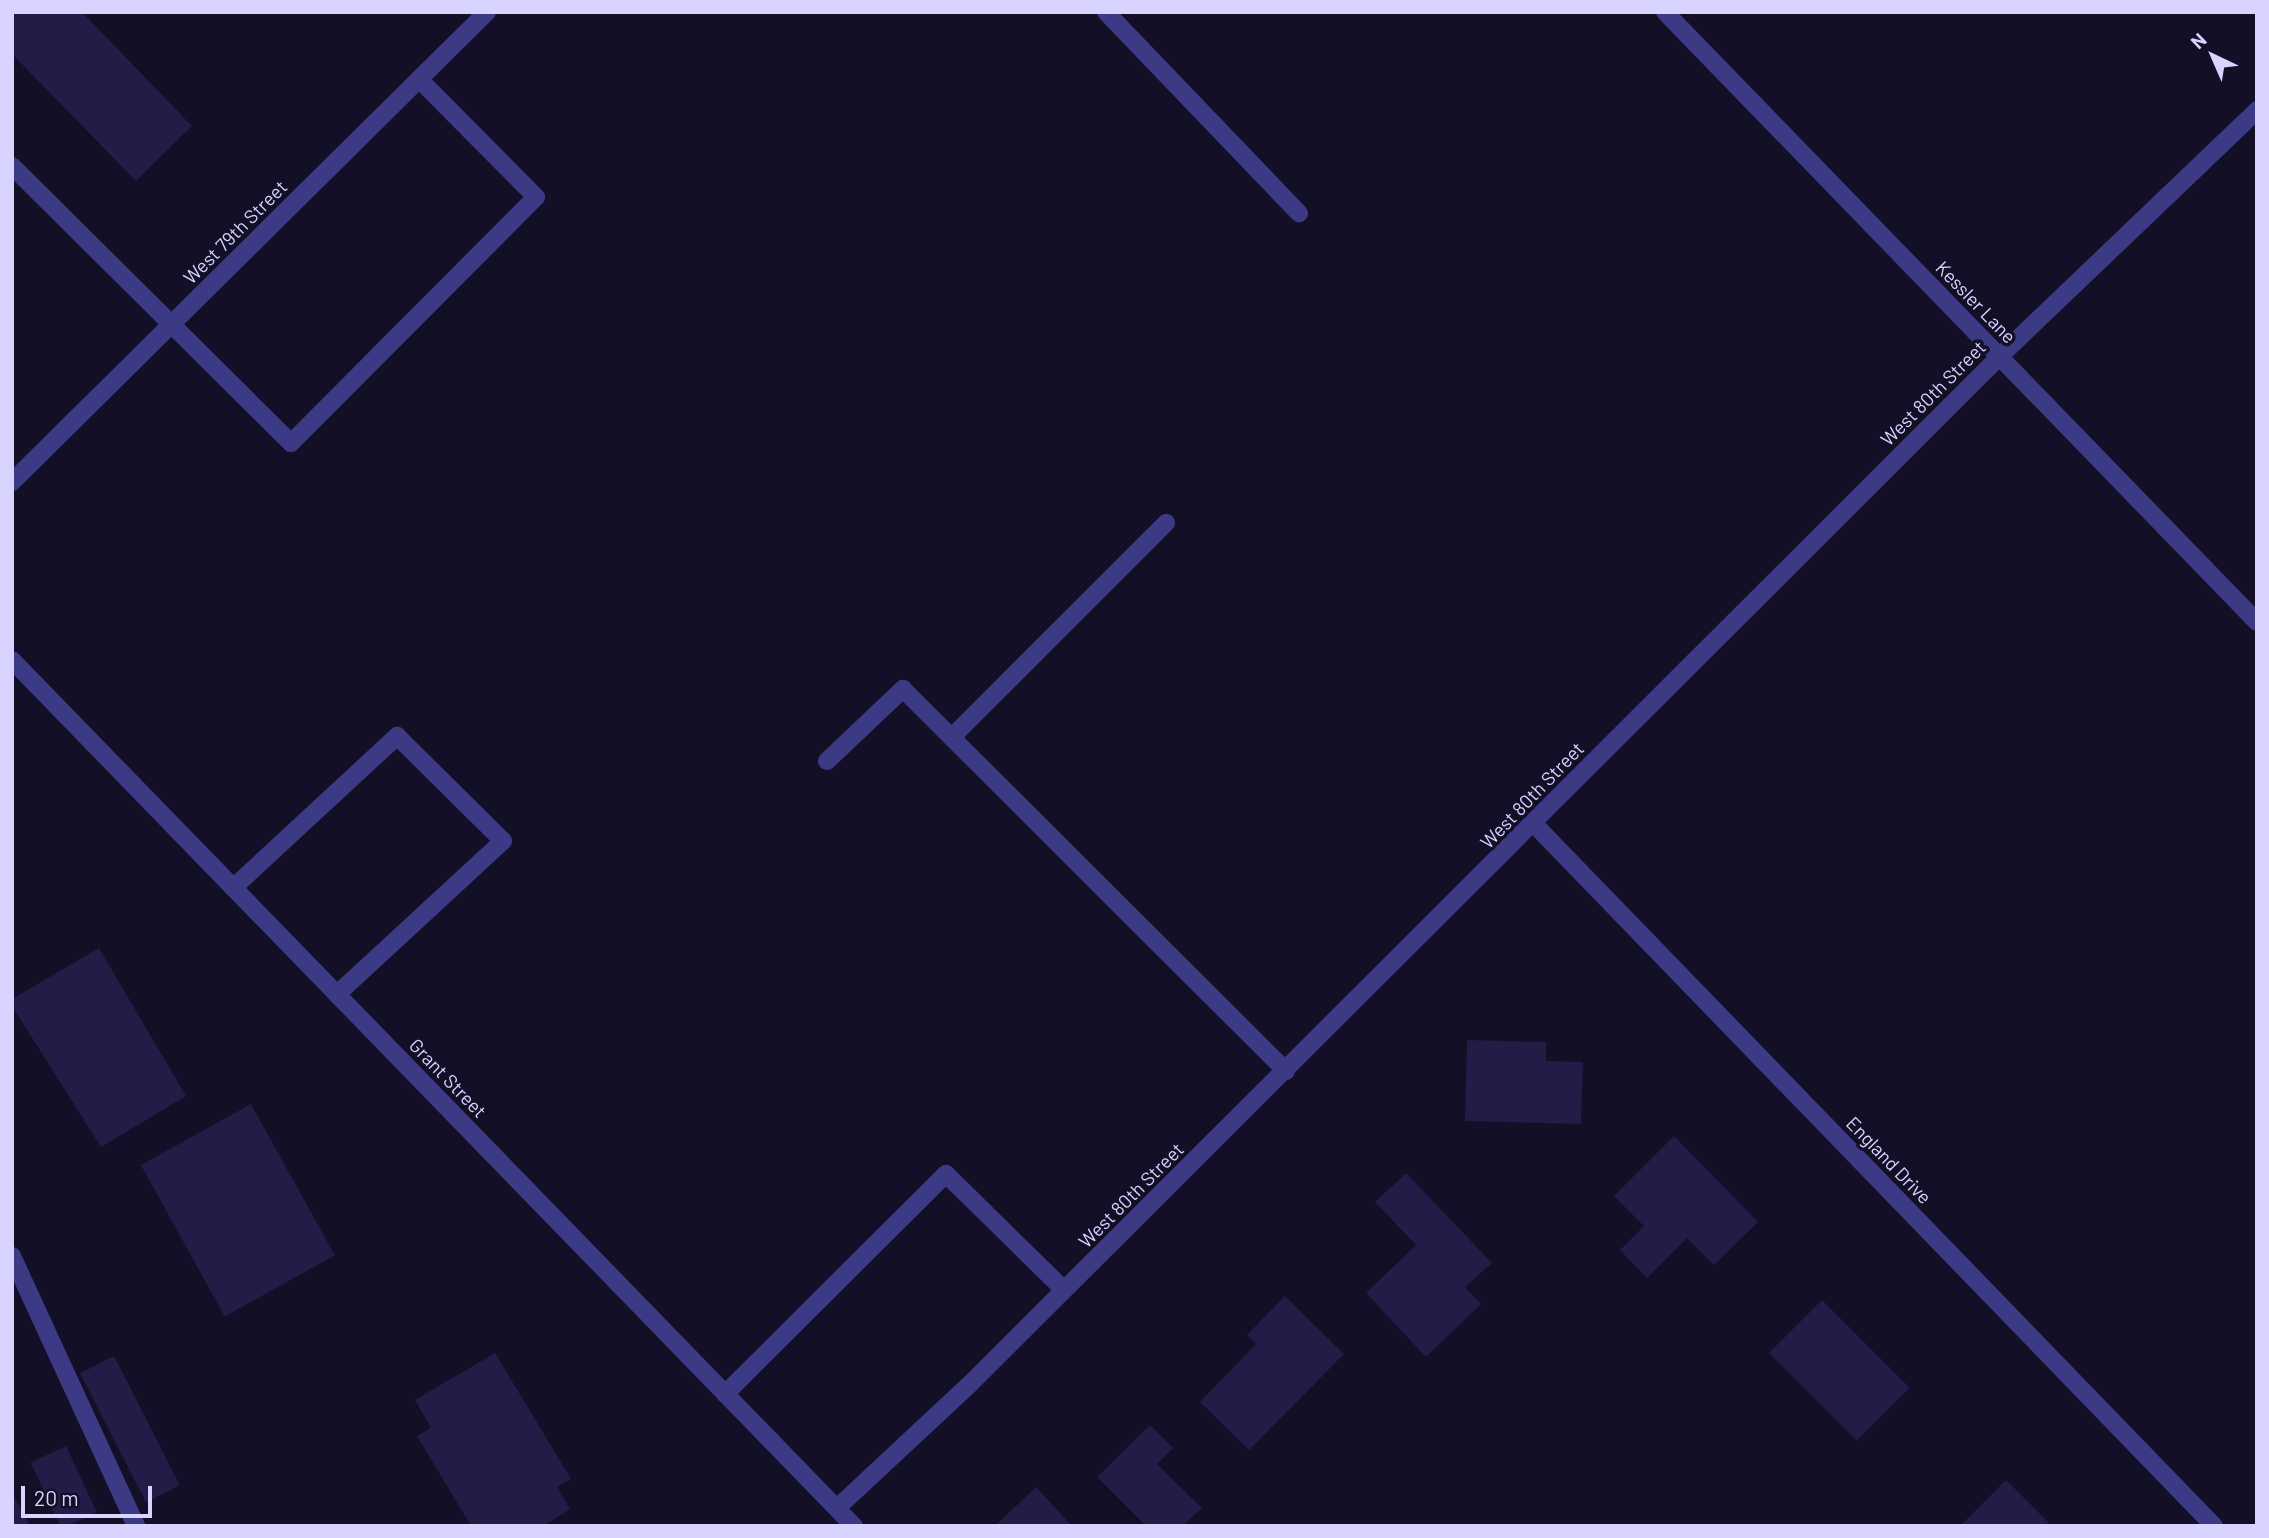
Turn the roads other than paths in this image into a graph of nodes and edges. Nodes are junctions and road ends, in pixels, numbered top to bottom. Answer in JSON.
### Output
{"nodes":[{"id":1,"x":487,"y":12,"type":"edge"},
{"id":2,"x":1106,"y":12,"type":"edge"},
{"id":3,"x":1665,"y":12,"type":"edge"},
{"id":4,"x":419,"y":79,"type":"junction"},
{"id":5,"x":2257,"y":110,"type":"edge"},
{"id":6,"x":12,"y":166,"type":"edge"},
{"id":7,"x":1299,"y":214,"type":"dead end"},
{"id":8,"x":172,"y":324,"type":"junction"},
{"id":9,"x":2000,"y":356,"type":"junction"},
{"id":10,"x":12,"y":482,"type":"edge"},
{"id":11,"x":1166,"y":523,"type":"dead end"},
{"id":12,"x":2257,"y":622,"type":"edge"},
{"id":13,"x":12,"y":660,"type":"edge"},
{"id":14,"x":952,"y":737,"type":"junction"},
{"id":15,"x":827,"y":761,"type":"dead end"},
{"id":16,"x":1534,"y":824,"type":"junction"},
{"id":17,"x":233,"y":888,"type":"junction"},
{"id":18,"x":337,"y":994,"type":"junction"},
{"id":19,"x":1286,"y":1071,"type":"junction"},
{"id":20,"x":12,"y":1256,"type":"edge"},
{"id":21,"x":1064,"y":1290,"type":"junction"},
{"id":22,"x":725,"y":1394,"type":"junction"},
{"id":23,"x":837,"y":1508,"type":"junction"},
{"id":24,"x":136,"y":1526,"type":"edge"},
{"id":25,"x":854,"y":1526,"type":"edge"},
{"id":26,"x":2214,"y":1526,"type":"edge"}],
"edges":[{"from":1,"to":4,"type":"street","name":"West 79th Street"},
{"from":2,"to":7,"type":"street"},
{"from":3,"to":9,"type":"street","name":"Kessler Lane"},
{"from":4,"to":8,"type":"street","name":"West 79th Street"},
{"from":4,"to":8,"type":"street"},
{"from":5,"to":9,"type":"street","name":"West 80th Street"},
{"from":6,"to":8,"type":"street"},
{"from":8,"to":10,"type":"street","name":"West 79th Street"},
{"from":9,"to":12,"type":"street","name":"Kessler Lane"},
{"from":9,"to":16,"type":"street","name":"West 80th Street"},
{"from":11,"to":14,"type":"street"},
{"from":13,"to":17,"type":"street","name":"Grant Street"},
{"from":14,"to":15,"type":"street"},
{"from":14,"to":19,"type":"street"},
{"from":16,"to":19,"type":"street","name":"West 80th Street"},
{"from":16,"to":26,"type":"street","name":"England Drive"},
{"from":17,"to":18,"type":"street","name":"Grant Street"},
{"from":17,"to":18,"type":"street"},
{"from":18,"to":22,"type":"street","name":"Grant Street"},
{"from":19,"to":21,"type":"street","name":"West 80th Street"},
{"from":20,"to":24,"type":"street"},
{"from":21,"to":22,"type":"street"},
{"from":21,"to":23,"type":"street","name":"West 80th Street"},
{"from":22,"to":23,"type":"street","name":"Grant Street"},
{"from":23,"to":25,"type":"street","name":"Grant Street"}]}
